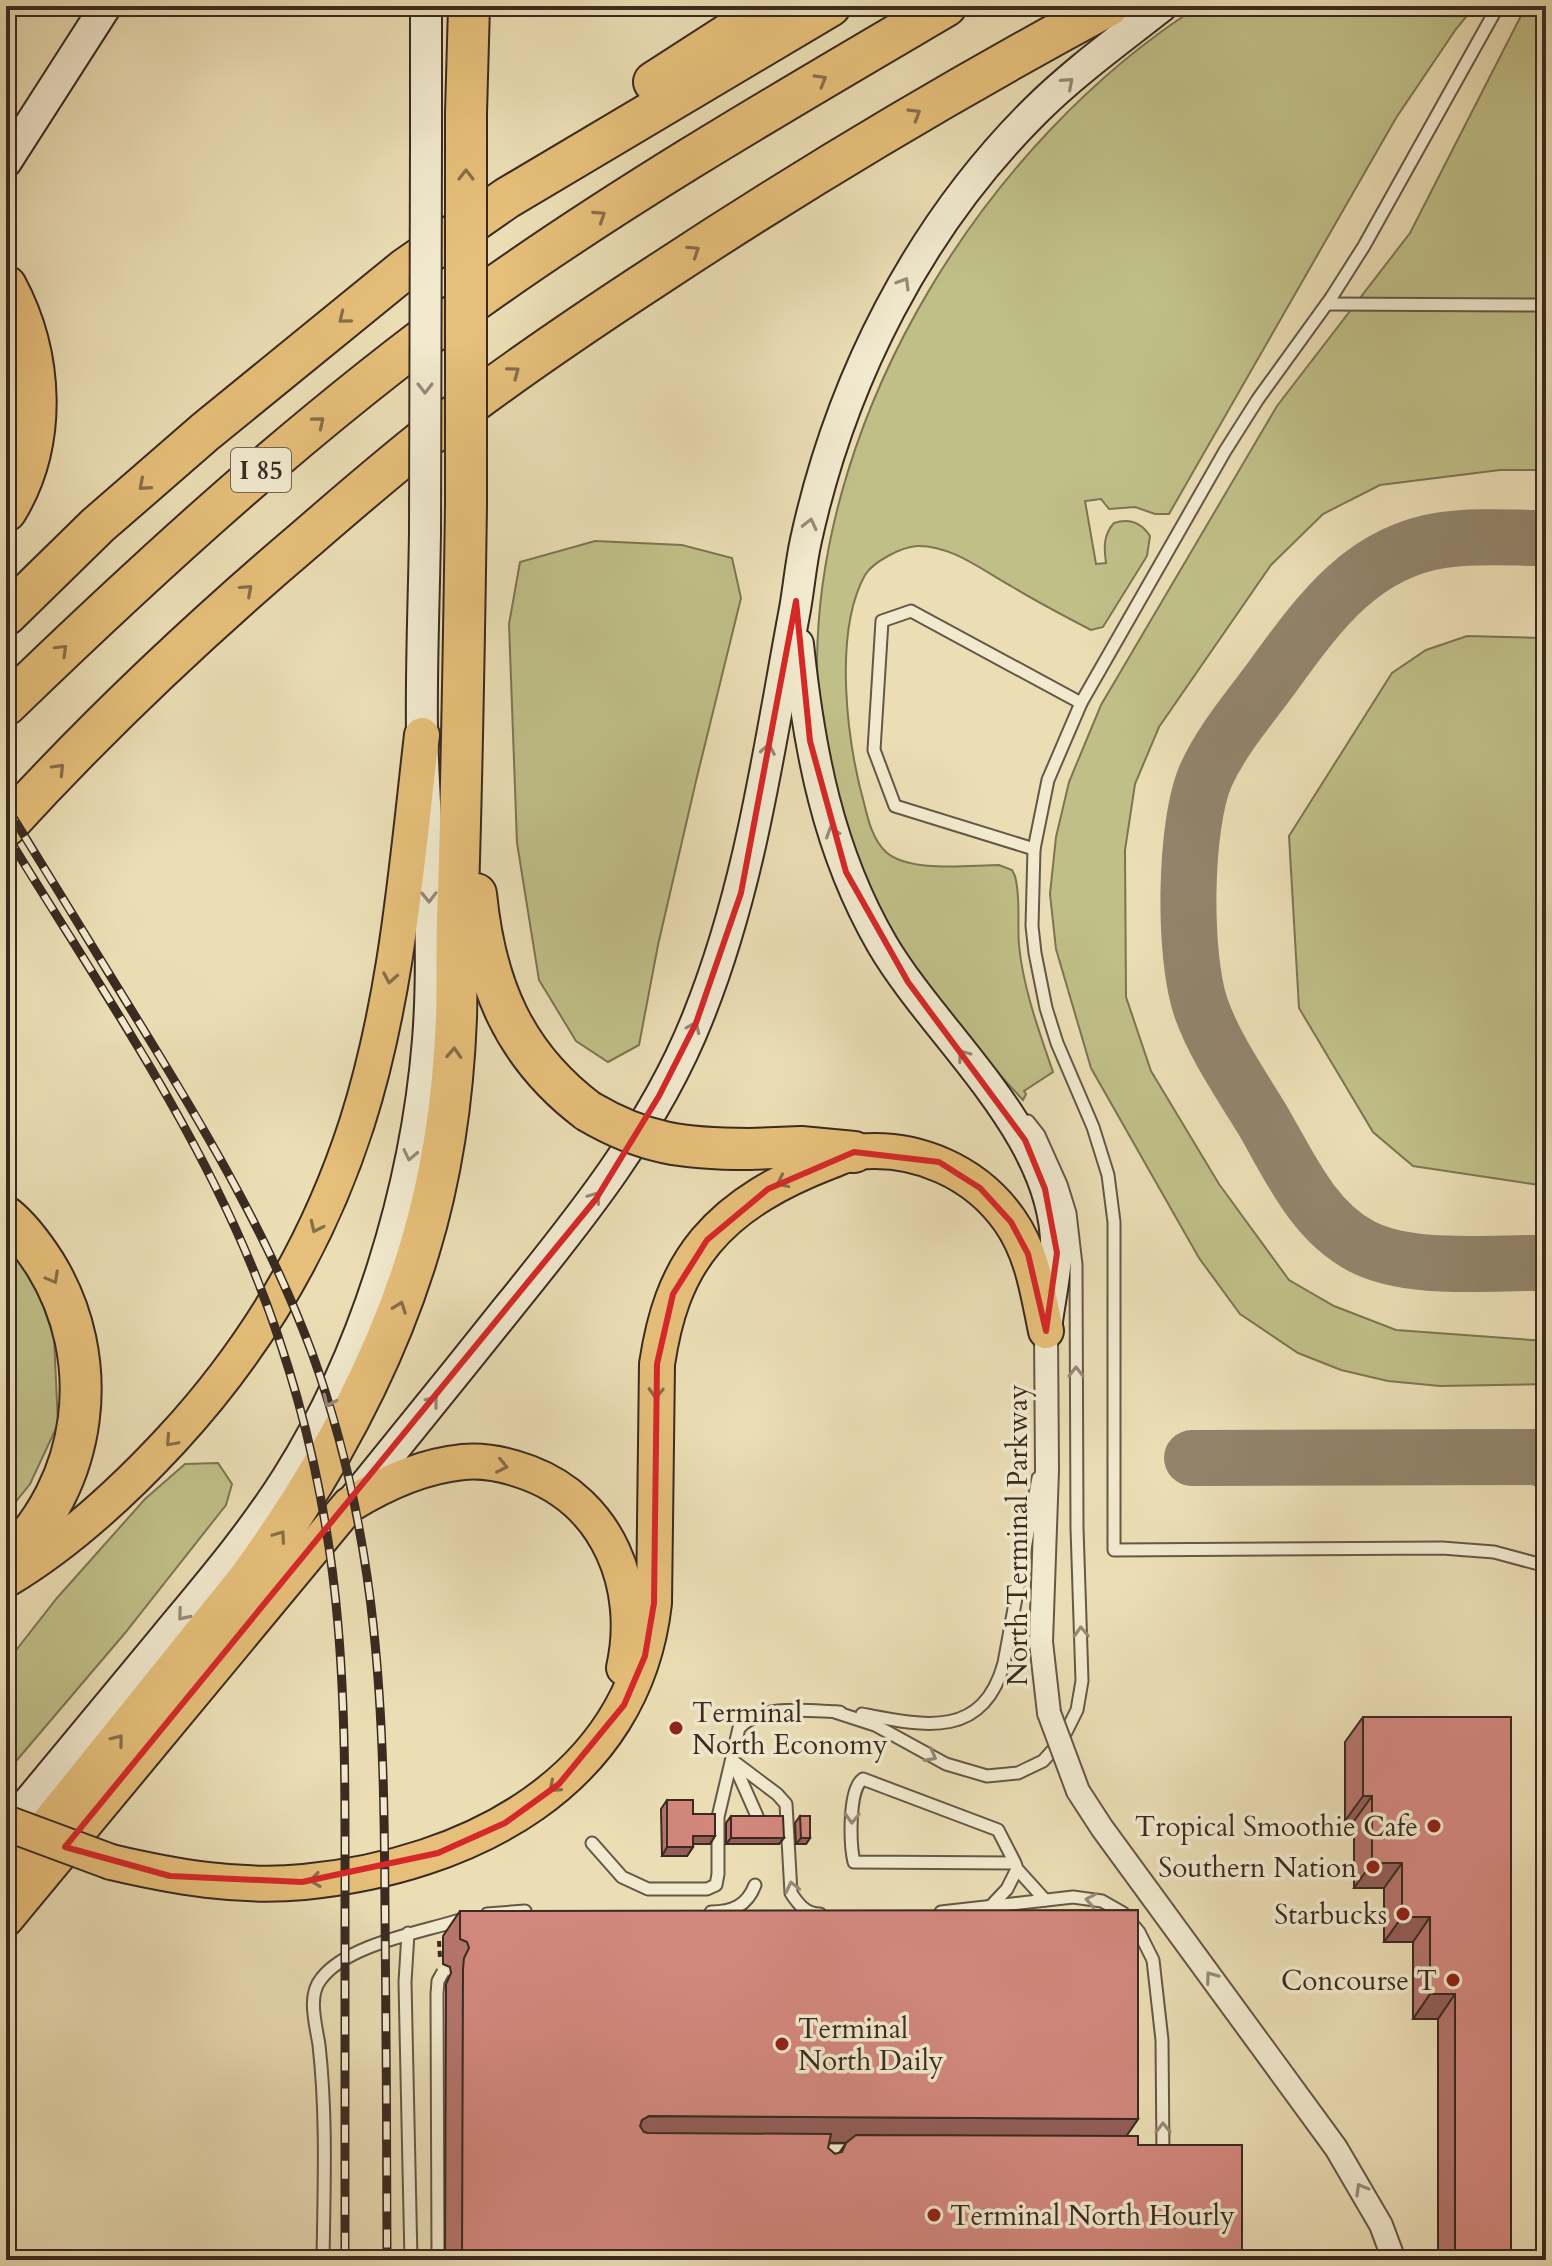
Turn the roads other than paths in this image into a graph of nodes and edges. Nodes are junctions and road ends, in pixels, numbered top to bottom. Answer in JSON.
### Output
{"nodes":[{"id":1,"x":106,"y":6,"type":"edge"},
{"id":2,"x":426,"y":6,"type":"edge"},
{"id":3,"x":469,"y":6,"type":"edge"},
{"id":4,"x":772,"y":6,"type":"edge"},
{"id":5,"x":830,"y":6,"type":"edge"},
{"id":6,"x":946,"y":6,"type":"edge"},
{"id":7,"x":1108,"y":6,"type":"edge"},
{"id":8,"x":1162,"y":6,"type":"edge"},
{"id":9,"x":1498,"y":6,"type":"edge"},
{"id":10,"x":6,"y":162,"type":"edge"},
{"id":11,"x":507,"y":198,"type":"junction"},
{"id":12,"x":7,"y":292,"type":"edge"},
{"id":13,"x":1327,"y":304,"type":"junction"},
{"id":14,"x":1546,"y":305,"type":"edge"},
{"id":15,"x":6,"y":511,"type":"edge"},
{"id":16,"x":796,"y":601,"type":"junction"},
{"id":17,"x":6,"y":615,"type":"edge"},
{"id":18,"x":1081,"y":703,"type":"junction"},
{"id":19,"x":6,"y":705,"type":"edge"},
{"id":20,"x":422,"y":735,"type":"junction"},
{"id":21,"x":463,"y":767,"type":"junction"},
{"id":22,"x":6,"y":826,"type":"edge"},
{"id":23,"x":1034,"y":849,"type":"junction"},
{"id":24,"x":985,"y":1084,"type":"junction"},
{"id":25,"x":854,"y":1152,"type":"junction"},
{"id":26,"x":6,"y":1217,"type":"edge"},
{"id":27,"x":1046,"y":1331,"type":"junction"},
{"id":28,"x":1048,"y":1418,"type":"junction"},
{"id":29,"x":349,"y":1505,"type":"junction"},
{"id":30,"x":6,"y":1561,"type":"edge"},
{"id":31,"x":1546,"y":1566,"type":"edge"},
{"id":32,"x":6,"y":1580,"type":"edge"},
{"id":33,"x":835,"y":1712,"type":"junction"},
{"id":34,"x":607,"y":1730,"type":"junction"},
{"id":35,"x":733,"y":1761,"type":"junction"},
{"id":36,"x":757,"y":1816,"type":"edge"},
{"id":37,"x":6,"y":1826,"type":"edge"},
{"id":38,"x":592,"y":1843,"type":"dead end"},
{"id":39,"x":1016,"y":1866,"type":"junction"},
{"id":40,"x":6,"y":1881,"type":"edge"},
{"id":41,"x":755,"y":1885,"type":"dead end"},
{"id":42,"x":1045,"y":1900,"type":"junction"},
{"id":43,"x":991,"y":1906,"type":"junction"},
{"id":44,"x":531,"y":1911,"type":"edge"},
{"id":45,"x":703,"y":1912,"type":"edge"},
{"id":46,"x":934,"y":1912,"type":"edge"},
{"id":47,"x":828,"y":1914,"type":"edge"},
{"id":48,"x":6,"y":1919,"type":"edge"},
{"id":49,"x":408,"y":1933,"type":"junction"},
{"id":50,"x":443,"y":1972,"type":"dead end"},
{"id":51,"x":833,"y":2147,"type":"junction"},
{"id":52,"x":802,"y":2150,"type":"edge"},
{"id":53,"x":867,"y":2150,"type":"edge"},
{"id":54,"x":1150,"y":2152,"type":"edge"},
{"id":55,"x":821,"y":2163,"type":"edge"},
{"id":56,"x":323,"y":2260,"type":"edge"},
{"id":57,"x":411,"y":2260,"type":"edge"},
{"id":58,"x":438,"y":2260,"type":"edge"},
{"id":59,"x":1394,"y":2260,"type":"edge"}],
"edges":[{"from":1,"to":10,"type":"main road"},
{"from":2,"to":20,"type":"main road","one_way":true,"bridge":true},
{"from":21,"to":3,"type":"highway","one_way":true,"bridge":true},
{"from":4,"to":11,"type":"highway"},
{"from":5,"to":11,"type":"highway","number":"I 85"},
{"from":19,"to":6,"type":"highway","number":"I 85","one_way":true},
{"from":22,"to":7,"type":"highway","one_way":true},
{"from":16,"to":8,"type":"main road","one_way":true},
{"from":9,"to":13,"type":"lane"},
{"from":11,"to":17,"type":"highway","number":"I 85","one_way":true},
{"from":12,"to":15,"type":"highway"},
{"from":13,"to":14,"type":"lane"},
{"from":13,"to":18,"type":"lane"},
{"from":24,"to":16,"type":"main road","one_way":true},
{"from":29,"to":16,"type":"main road","one_way":true},
{"from":18,"to":23,"type":"lane"},
{"from":18,"to":23,"type":"lane"},
{"from":20,"to":32,"type":"main road","one_way":true},
{"from":20,"to":37,"type":"main road","one_way":true},
{"from":21,"to":25,"type":"highway","bridge":true},
{"from":40,"to":21,"type":"highway","one_way":true},
{"from":23,"to":31,"type":"lane"},
{"from":24,"to":27,"type":"main road"},
{"from":33,"to":24,"type":"lane","one_way":true},
{"from":25,"to":27,"type":"main road"},
{"from":25,"to":34,"type":"main road","one_way":true},
{"from":26,"to":30,"type":"highway","one_way":true},
{"from":27,"to":28,"type":"street","name":"North Terminal Parkway"},
{"from":28,"to":33,"type":"lane"},
{"from":59,"to":28,"type":"street","name":"North Terminal Parkway","one_way":true,"bridge":true},
{"from":29,"to":34,"type":"main road","one_way":true},
{"from":29,"to":48,"type":"main road"},
{"from":33,"to":35,"type":"lane"},
{"from":34,"to":37,"type":"main road","one_way":true,"bridge":true},
{"from":35,"to":36,"type":"lane"},
{"from":35,"to":38,"type":"lane"},
{"from":47,"to":35,"type":"lane","one_way":true},
{"from":39,"to":39,"type":"lane","one_way":true},
{"from":39,"to":42,"type":"lane"},
{"from":39,"to":43,"type":"lane"},
{"from":41,"to":45,"type":"lane"},
{"from":42,"to":43,"type":"lane"},
{"from":54,"to":42,"type":"lane","one_way":true},
{"from":43,"to":46,"type":"lane"},
{"from":44,"to":49,"type":"lane"},
{"from":49,"to":56,"type":"lane"},
{"from":49,"to":57,"type":"lane"},
{"from":50,"to":58,"type":"lane","bridge":true},
{"from":51,"to":52,"type":"lane"},
{"from":51,"to":53,"type":"lane"},
{"from":51,"to":55,"type":"lane"}]}
